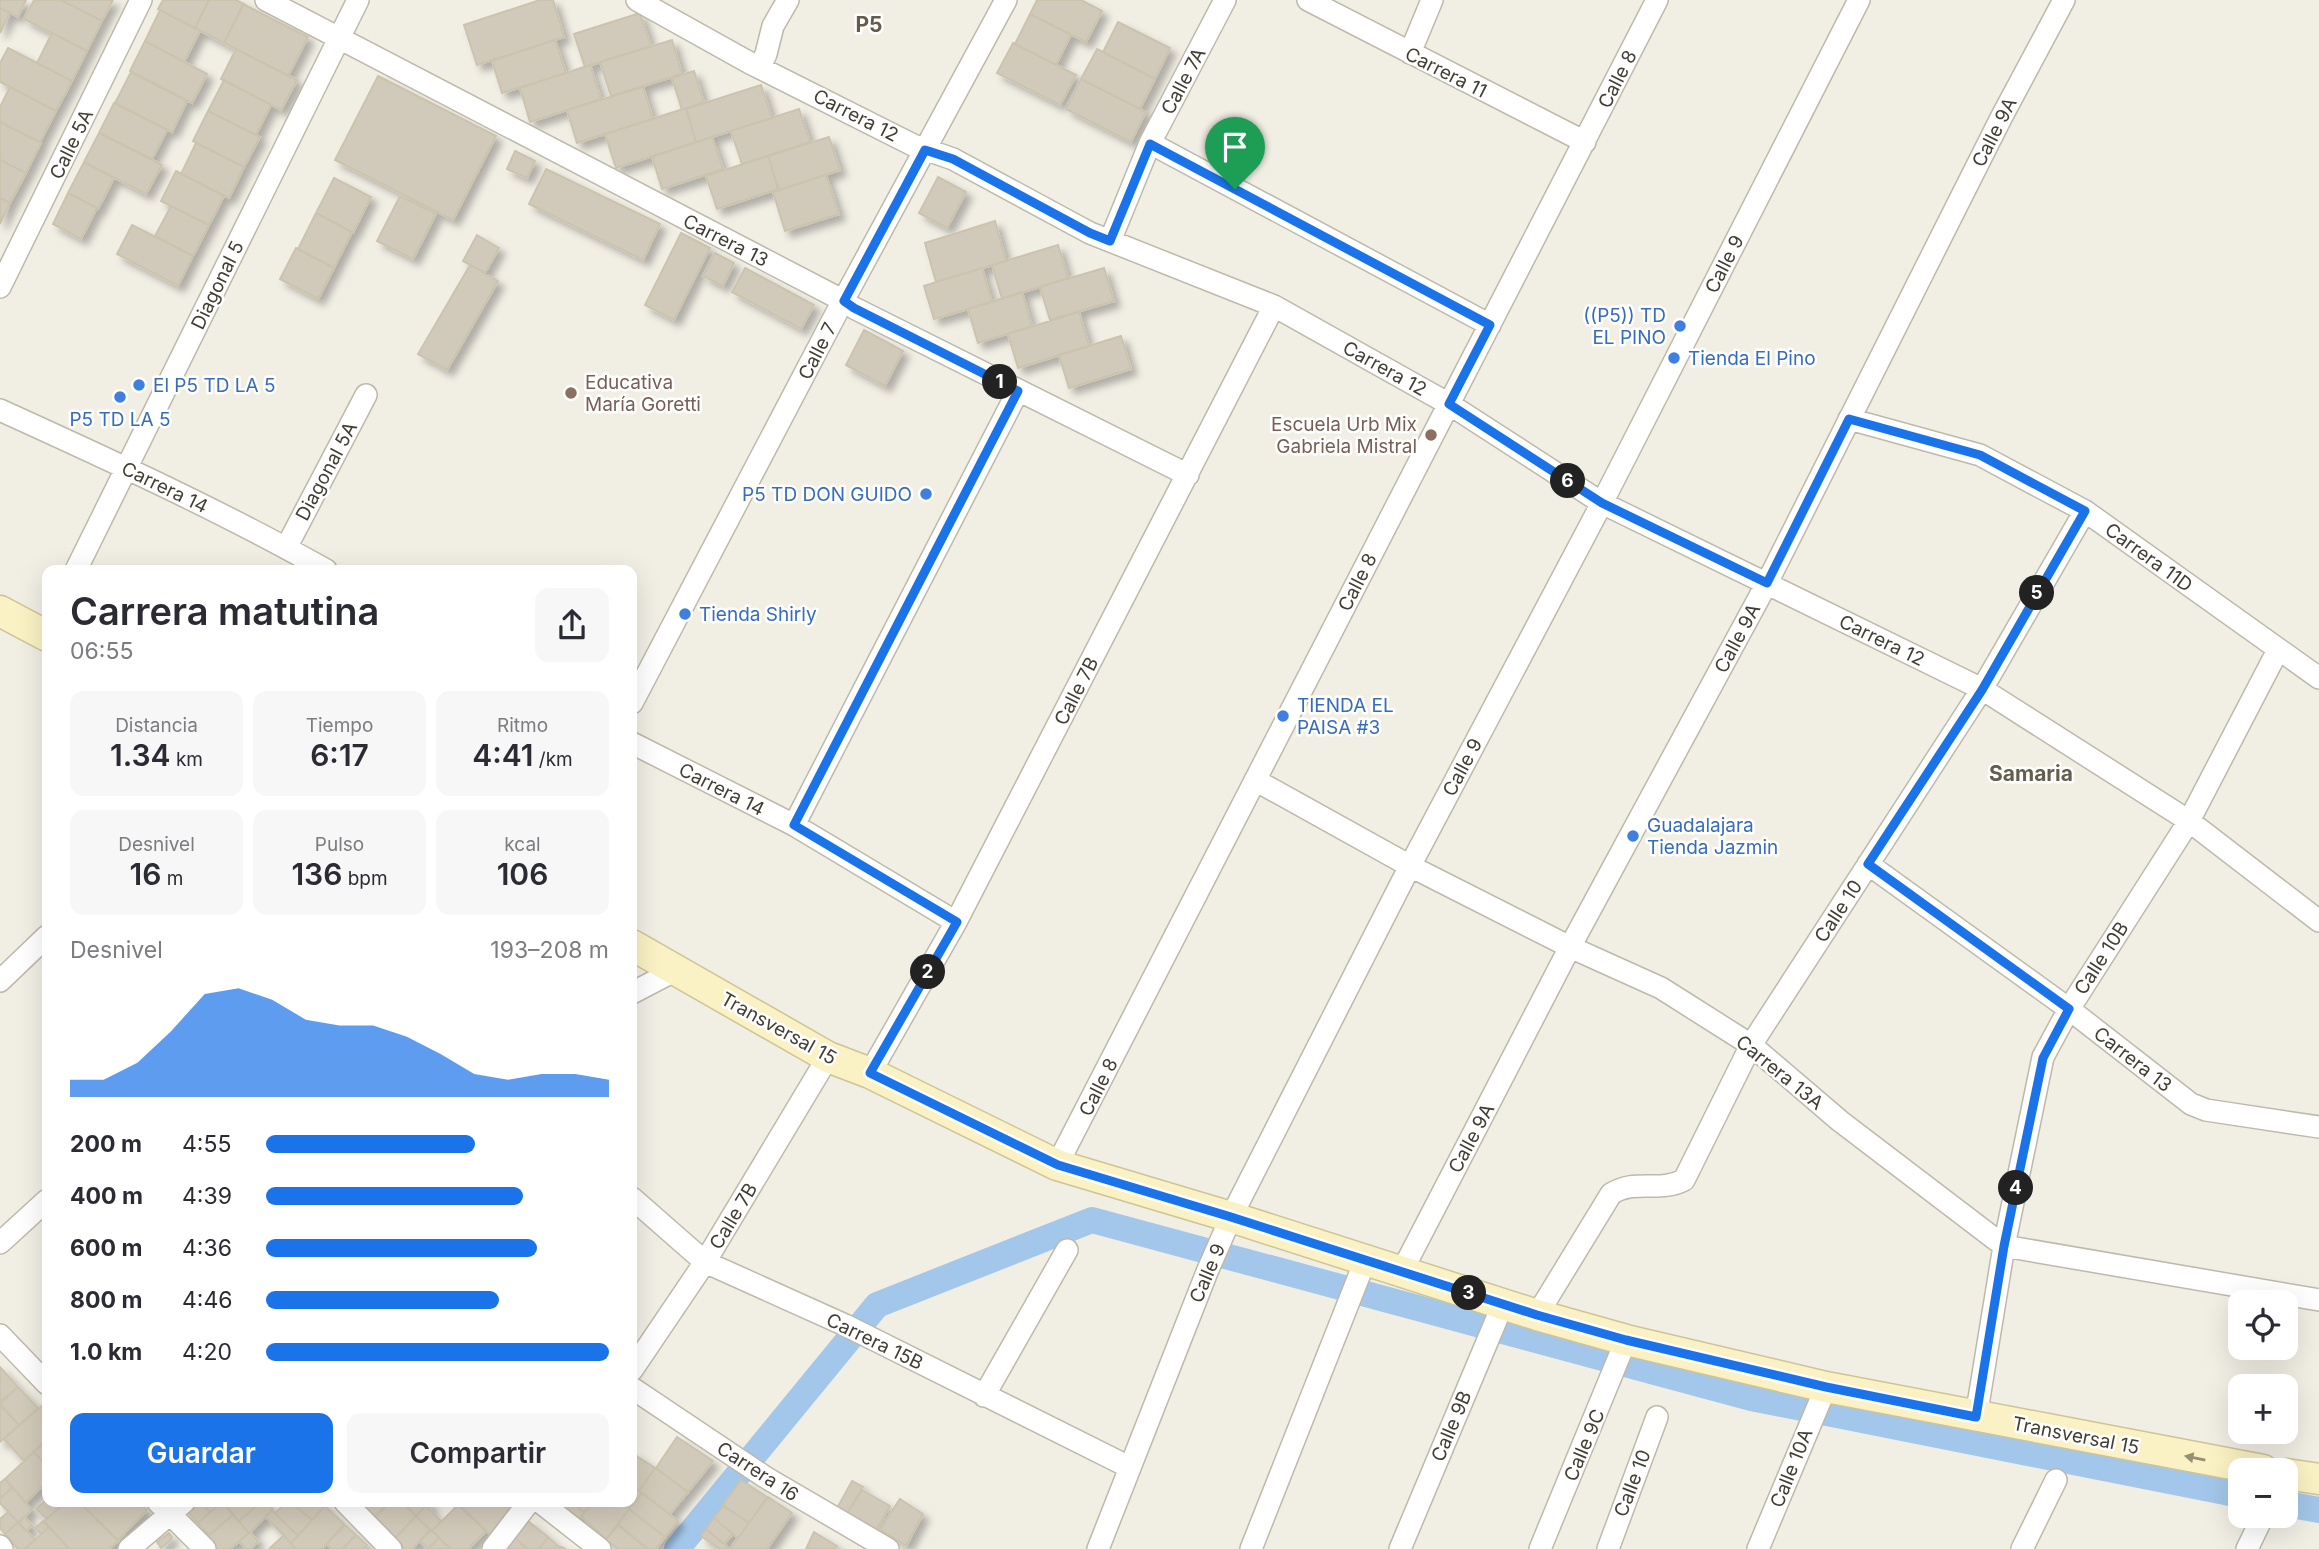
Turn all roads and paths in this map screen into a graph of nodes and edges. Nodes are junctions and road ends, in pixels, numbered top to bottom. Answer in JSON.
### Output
{"nodes":[{"id":1,"x":141,"y":0,"type":"edge"},
{"id":2,"x":266,"y":0,"type":"edge"},
{"id":3,"x":358,"y":0,"type":"edge"},
{"id":4,"x":637,"y":0,"type":"edge"},
{"id":5,"x":788,"y":0,"type":"edge"},
{"id":6,"x":1006,"y":0,"type":"edge"},
{"id":7,"x":1226,"y":0,"type":"edge"},
{"id":8,"x":1308,"y":0,"type":"edge"},
{"id":9,"x":1432,"y":0,"type":"edge"},
{"id":10,"x":1657,"y":0,"type":"edge"},
{"id":11,"x":1859,"y":0,"type":"edge"},
{"id":12,"x":2064,"y":0,"type":"edge"},
{"id":13,"x":339,"y":37,"type":"junction"},
{"id":14,"x":1409,"y":53,"type":"junction"},
{"id":15,"x":760,"y":67,"type":"junction"},
{"id":16,"x":1585,"y":142,"type":"junction"},
{"id":17,"x":1150,"y":144,"type":"junction"},
{"id":18,"x":925,"y":150,"type":"junction"},
{"id":19,"x":1110,"y":241,"type":"junction"},
{"id":20,"x":0,"y":287,"type":"edge"},
{"id":21,"x":844,"y":301,"type":"junction"},
{"id":22,"x":1274,"y":306,"type":"junction"},
{"id":23,"x":1490,"y":325,"type":"junction"},
{"id":24,"x":1018,"y":391,"type":"junction"},
{"id":25,"x":366,"y":395,"type":"dead end"},
{"id":26,"x":1449,"y":404,"type":"junction"},
{"id":27,"x":0,"y":410,"type":"edge"},
{"id":28,"x":1849,"y":419,"type":"junction"},
{"id":29,"x":127,"y":468,"type":"junction"},
{"id":30,"x":1188,"y":475,"type":"junction"},
{"id":31,"x":1602,"y":503,"type":"junction"},
{"id":32,"x":2085,"y":511,"type":"junction"},
{"id":33,"x":286,"y":548,"type":"junction"},
{"id":34,"x":78,"y":565,"type":"edge"},
{"id":35,"x":317,"y":565,"type":"edge"},
{"id":36,"x":1767,"y":583,"type":"junction"},
{"id":37,"x":0,"y":611,"type":"edge"},
{"id":38,"x":42,"y":630,"type":"edge"},
{"id":39,"x":2278,"y":650,"type":"junction"},
{"id":40,"x":2319,"y":678,"type":"edge"},
{"id":41,"x":1982,"y":690,"type":"junction"},
{"id":42,"x":637,"y":694,"type":"edge"},
{"id":43,"x":637,"y":746,"type":"edge"},
{"id":44,"x":1255,"y":780,"type":"junction"},
{"id":45,"x":2189,"y":821,"type":"junction"},
{"id":46,"x":794,"y":825,"type":"junction"},
{"id":47,"x":1868,"y":864,"type":"junction"},
{"id":48,"x":1410,"y":866,"type":"junction"},
{"id":49,"x":2319,"y":920,"type":"edge"},
{"id":50,"x":957,"y":922,"type":"junction"},
{"id":51,"x":42,"y":941,"type":"edge"},
{"id":52,"x":1570,"y":947,"type":"junction"},
{"id":53,"x":637,"y":948,"type":"edge"},
{"id":54,"x":676,"y":970,"type":"junction"},
{"id":55,"x":0,"y":981,"type":"edge"},
{"id":56,"x":637,"y":990,"type":"edge"},
{"id":57,"x":2069,"y":1009,"type":"junction"},
{"id":58,"x":1751,"y":1045,"type":"junction"},
{"id":59,"x":828,"y":1057,"type":"junction"},
{"id":60,"x":870,"y":1073,"type":"junction"},
{"id":61,"x":2319,"y":1127,"type":"edge"},
{"id":62,"x":1058,"y":1165,"type":"junction"},
{"id":63,"x":637,"y":1202,"type":"edge"},
{"id":64,"x":42,"y":1207,"type":"edge"},
{"id":65,"x":1227,"y":1226,"type":"junction"},
{"id":66,"x":0,"y":1243,"type":"edge"},
{"id":67,"x":2004,"y":1246,"type":"junction"},
{"id":68,"x":1067,"y":1250,"type":"dead end"},
{"id":69,"x":705,"y":1262,"type":"junction"},
{"id":70,"x":1361,"y":1270,"type":"junction"},
{"id":71,"x":1402,"y":1271,"type":"junction"},
{"id":72,"x":2319,"y":1300,"type":"edge"},
{"id":73,"x":1537,"y":1315,"type":"junction"},
{"id":74,"x":1496,"y":1319,"type":"junction"},
{"id":75,"x":0,"y":1335,"type":"edge"},
{"id":76,"x":1621,"y":1355,"type":"junction"},
{"id":77,"x":637,"y":1363,"type":"edge"},
{"id":78,"x":42,"y":1379,"type":"edge"},
{"id":79,"x":637,"y":1391,"type":"edge"},
{"id":80,"x":1823,"y":1393,"type":"junction"},
{"id":81,"x":985,"y":1396,"type":"junction"},
{"id":82,"x":1657,"y":1417,"type":"dead end"},
{"id":83,"x":1976,"y":1417,"type":"junction"},
{"id":84,"x":2228,"y":1464,"type":"edge"},
{"id":85,"x":1129,"y":1466,"type":"junction"},
{"id":86,"x":2298,"y":1476,"type":"edge"},
{"id":87,"x":2319,"y":1479,"type":"edge"},
{"id":88,"x":2056,"y":1480,"type":"dead end"},
{"id":89,"x":170,"y":1507,"type":"edge"},
{"id":90,"x":172,"y":1507,"type":"edge"},
{"id":91,"x":350,"y":1507,"type":"edge"},
{"id":92,"x":525,"y":1507,"type":"edge"},
{"id":93,"x":546,"y":1507,"type":"edge"},
{"id":94,"x":2257,"y":1528,"type":"edge"},
{"id":95,"x":129,"y":1549,"type":"edge"},
{"id":96,"x":205,"y":1549,"type":"edge"},
{"id":97,"x":391,"y":1549,"type":"edge"},
{"id":98,"x":493,"y":1549,"type":"edge"},
{"id":99,"x":600,"y":1549,"type":"edge"},
{"id":100,"x":888,"y":1549,"type":"edge"},
{"id":101,"x":1098,"y":1549,"type":"edge"},
{"id":102,"x":1251,"y":1549,"type":"edge"},
{"id":103,"x":1400,"y":1549,"type":"edge"},
{"id":104,"x":1540,"y":1549,"type":"edge"},
{"id":105,"x":1608,"y":1549,"type":"edge"},
{"id":106,"x":1758,"y":1549,"type":"edge"},
{"id":107,"x":2022,"y":1549,"type":"edge"},
{"id":108,"x":2247,"y":1549,"type":"edge"}],
"edges":[{"from":1,"to":20,"type":"street","name":"Calle 5A"},
{"from":2,"to":13,"type":"street","name":"Carrera 13"},
{"from":3,"to":13,"type":"street","name":"Diagonal 5"},
{"from":4,"to":15,"type":"street","name":"Carrera 12"},
{"from":5,"to":15,"type":"street"},
{"from":6,"to":18,"type":"street","name":"Calle 7"},
{"from":7,"to":17,"type":"street","name":"Calle 7A"},
{"from":8,"to":14,"type":"street","name":"Carrera 11"},
{"from":9,"to":14,"type":"street"},
{"from":10,"to":16,"type":"street","name":"Calle 8"},
{"from":11,"to":31,"type":"street","name":"Calle 9"},
{"from":12,"to":28,"type":"street","name":"Calle 9A"},
{"from":13,"to":21,"type":"street","name":"Carrera 13"},
{"from":13,"to":29,"type":"street","name":"Diagonal 5"},
{"from":14,"to":16,"type":"street","name":"Carrera 11"},
{"from":15,"to":18,"type":"street","name":"Carrera 12"},
{"from":16,"to":23,"type":"street","name":"Calle 8"},
{"from":17,"to":19,"type":"street","name":"Calle 7A"},
{"from":17,"to":23,"type":"street"},
{"from":18,"to":19,"type":"street","name":"Carrera 12"},
{"from":18,"to":21,"type":"street","name":"Calle 7"},
{"from":19,"to":22,"type":"street","name":"Carrera 12"},
{"from":21,"to":24,"type":"street","name":"Carrera 13"},
{"from":21,"to":42,"type":"street","name":"Calle 7"},
{"from":22,"to":26,"type":"street","name":"Carrera 12"},
{"from":22,"to":30,"type":"street","name":"Calle 7B"},
{"from":23,"to":26,"type":"street","name":"Calle 8"},
{"from":24,"to":30,"type":"street","name":"Carrera 13"},
{"from":24,"to":46,"type":"street"},
{"from":25,"to":33,"type":"street","name":"Diagonal 5A"},
{"from":26,"to":31,"type":"street","name":"Carrera 12"},
{"from":26,"to":44,"type":"street","name":"Calle 8"},
{"from":27,"to":29,"type":"street","name":"Carrera 14"},
{"from":28,"to":32,"type":"street","name":"Carrera 11D"},
{"from":28,"to":36,"type":"street","name":"Calle 9A"},
{"from":29,"to":33,"type":"street","name":"Carrera 14"},
{"from":29,"to":34,"type":"street","name":"Diagonal 5"},
{"from":30,"to":50,"type":"street","name":"Calle 7B"},
{"from":31,"to":36,"type":"street","name":"Carrera 12"},
{"from":31,"to":48,"type":"street","name":"Calle 9"},
{"from":32,"to":39,"type":"street","name":"Carrera 11D"},
{"from":32,"to":41,"type":"street","name":"Calle 10"},
{"from":33,"to":35,"type":"street","name":"Carrera 14"},
{"from":36,"to":41,"type":"street","name":"Carrera 12"},
{"from":36,"to":52,"type":"street","name":"Calle 9A"},
{"from":37,"to":38,"type":"street"},
{"from":39,"to":40,"type":"street","name":"Carrera 11D"},
{"from":39,"to":45,"type":"street","name":"Calle 10B"},
{"from":41,"to":45,"type":"street","name":"Carrera 12"},
{"from":41,"to":47,"type":"street","name":"Calle 10"},
{"from":43,"to":46,"type":"street","name":"Carrera 14"},
{"from":44,"to":48,"type":"street","name":"Carrera 13A"},
{"from":44,"to":62,"type":"street","name":"Calle 8"},
{"from":45,"to":49,"type":"street","name":"Carrera 12"},
{"from":45,"to":57,"type":"street","name":"Calle 10B"},
{"from":46,"to":50,"type":"street","name":"Carrera 14"},
{"from":47,"to":57,"type":"street","name":"Carrera 13"},
{"from":47,"to":58,"type":"street","name":"Calle 10"},
{"from":48,"to":52,"type":"street","name":"Carrera 13A"},
{"from":48,"to":65,"type":"street","name":"Calle 9"},
{"from":50,"to":60,"type":"street","name":"Calle 7B"},
{"from":51,"to":55,"type":"street"},
{"from":52,"to":58,"type":"street","name":"Carrera 13A"},
{"from":52,"to":71,"type":"street","name":"Calle 9A"},
{"from":53,"to":54,"type":"street","name":"Transversal 15"},
{"from":54,"to":56,"type":"street"},
{"from":54,"to":59,"type":"street","name":"Transversal 15"},
{"from":57,"to":61,"type":"street","name":"Carrera 13"},
{"from":57,"to":67,"type":"street","name":"Calle 10B"},
{"from":58,"to":67,"type":"street","name":"Carrera 13A"},
{"from":58,"to":73,"type":"street","name":"Calle 10"},
{"from":59,"to":60,"type":"street","name":"Transversal 15"},
{"from":59,"to":69,"type":"street","name":"Calle 7B"},
{"from":60,"to":62,"type":"street","name":"Transversal 15"},
{"from":62,"to":65,"type":"street","name":"Transversal 15"},
{"from":63,"to":69,"type":"street","name":"Carrera 15B"},
{"from":64,"to":66,"type":"street"},
{"from":65,"to":70,"type":"street","name":"Transversal 15"},
{"from":65,"to":85,"type":"street","name":"Calle 9"},
{"from":67,"to":72,"type":"street","name":"Carrera 13A"},
{"from":67,"to":83,"type":"street","name":"Calle 10B"},
{"from":68,"to":81,"type":"street"},
{"from":69,"to":77,"type":"street","name":"Calle 7B"},
{"from":69,"to":81,"type":"street","name":"Carrera 15B"},
{"from":70,"to":71,"type":"street","name":"Transversal 15"},
{"from":70,"to":102,"type":"street"},
{"from":71,"to":74,"type":"street","name":"Transversal 15"},
{"from":73,"to":74,"type":"street","name":"Transversal 15"},
{"from":73,"to":76,"type":"street","name":"Transversal 15"},
{"from":74,"to":103,"type":"street","name":"Calle 9B"},
{"from":75,"to":78,"type":"street"},
{"from":76,"to":80,"type":"street","name":"Transversal 15"},
{"from":76,"to":104,"type":"street","name":"Calle 9C"},
{"from":79,"to":100,"type":"street","name":"Carrera 16"},
{"from":80,"to":83,"type":"street","name":"Transversal 15"},
{"from":80,"to":106,"type":"street","name":"Calle 10A"},
{"from":81,"to":85,"type":"street","name":"Carrera 15B"},
{"from":82,"to":105,"type":"street","name":"Calle 10"},
{"from":84,"to":83,"type":"street","name":"Transversal 15","one_way":true},
{"from":85,"to":101,"type":"street","name":"Calle 9"},
{"from":86,"to":87,"type":"street"},
{"from":88,"to":107,"type":"street"},
{"from":89,"to":95,"type":"street"},
{"from":90,"to":96,"type":"street"},
{"from":91,"to":97,"type":"street"},
{"from":92,"to":98,"type":"street"},
{"from":93,"to":99,"type":"street"},
{"from":94,"to":108,"type":"street"}]}
